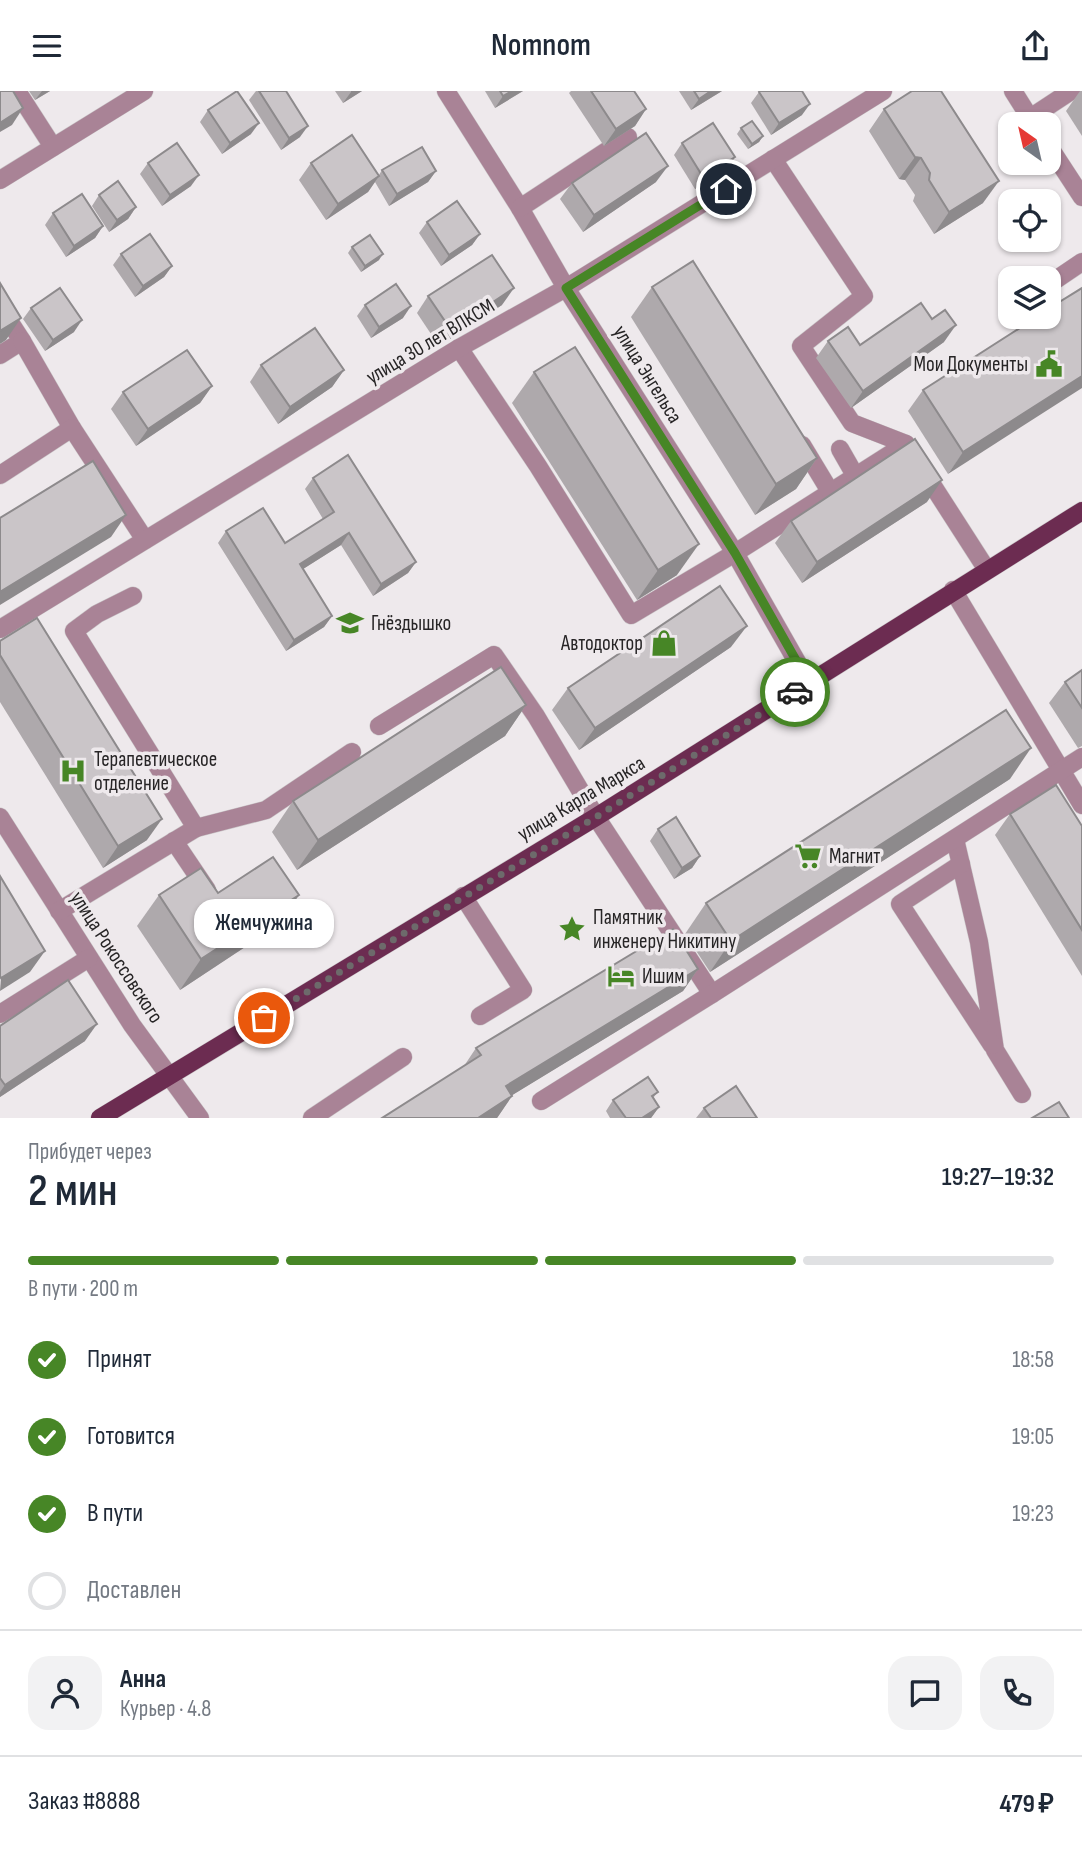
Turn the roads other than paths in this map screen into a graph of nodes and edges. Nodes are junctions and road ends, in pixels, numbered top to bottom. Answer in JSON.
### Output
{"nodes":[{"id":1,"x":16,"y":91,"type":"edge"},
{"id":2,"x":144,"y":91,"type":"edge"},
{"id":3,"x":446,"y":91,"type":"edge"},
{"id":4,"x":883,"y":91,"type":"edge"},
{"id":5,"x":1013,"y":91,"type":"edge"},
{"id":6,"x":1070,"y":91,"type":"edge"},
{"id":7,"x":1026,"y":112,"type":"edge"},
{"id":8,"x":1043,"y":112,"type":"edge"},
{"id":9,"x":628,"y":137,"type":"edge"},
{"id":10,"x":53,"y":147,"type":"junction"},
{"id":11,"x":772,"y":159,"type":"junction"},
{"id":12,"x":1061,"y":165,"type":"edge"},
{"id":13,"x":0,"y":180,"type":"edge"},
{"id":14,"x":1082,"y":197,"type":"edge"},
{"id":15,"x":520,"y":208,"type":"junction"},
{"id":16,"x":1082,"y":262,"type":"edge"},
{"id":17,"x":1061,"y":276,"type":"edge"},
{"id":18,"x":566,"y":288,"type":"junction"},
{"id":19,"x":0,"y":307,"type":"edge"},
{"id":20,"x":22,"y":341,"type":"junction"},
{"id":21,"x":459,"y":348,"type":"junction"},
{"id":22,"x":0,"y":355,"type":"edge"},
{"id":23,"x":72,"y":428,"type":"junction"},
{"id":24,"x":795,"y":434,"type":"edge"},
{"id":25,"x":906,"y":444,"type":"junction"},
{"id":26,"x":840,"y":449,"type":"dead end"},
{"id":27,"x":0,"y":475,"type":"edge"},
{"id":28,"x":856,"y":477,"type":"junction"},
{"id":29,"x":831,"y":493,"type":"junction"},
{"id":30,"x":1082,"y":511,"type":"edge"},
{"id":31,"x":145,"y":540,"type":"junction"},
{"id":32,"x":735,"y":553,"type":"junction"},
{"id":33,"x":987,"y":570,"type":"junction"},
{"id":34,"x":953,"y":590,"type":"junction"},
{"id":35,"x":133,"y":596,"type":"dead end"},
{"id":36,"x":0,"y":629,"type":"edge"},
{"id":37,"x":809,"y":683,"type":"junction"},
{"id":38,"x":380,"y":726,"type":"dead end"},
{"id":39,"x":352,"y":752,"type":"dead end"},
{"id":40,"x":1082,"y":757,"type":"edge"},
{"id":41,"x":1062,"y":769,"type":"junction"},
{"id":42,"x":1082,"y":805,"type":"edge"},
{"id":43,"x":0,"y":817,"type":"edge"},
{"id":44,"x":596,"y":817,"type":"junction"},
{"id":45,"x":196,"y":828,"type":"junction"},
{"id":46,"x":955,"y":838,"type":"junction"},
{"id":47,"x":174,"y":841,"type":"junction"},
{"id":48,"x":961,"y":864,"type":"junction"},
{"id":49,"x":209,"y":892,"type":"edge"},
{"id":50,"x":463,"y":896,"type":"junction"},
{"id":51,"x":59,"y":911,"type":"junction"},
{"id":52,"x":89,"y":958,"type":"junction"},
{"id":53,"x":712,"y":994,"type":"junction"},
{"id":54,"x":0,"y":1014,"type":"edge"},
{"id":55,"x":480,"y":1016,"type":"dead end"},
{"id":56,"x":995,"y":1050,"type":"junction"},
{"id":57,"x":403,"y":1057,"type":"dead end"},
{"id":58,"x":169,"y":1075,"type":"junction"},
{"id":59,"x":1022,"y":1094,"type":"dead end"},
{"id":60,"x":541,"y":1101,"type":"dead end"},
{"id":61,"x":100,"y":1118,"type":"edge"},
{"id":62,"x":201,"y":1118,"type":"edge"},
{"id":63,"x":312,"y":1118,"type":"edge"}],
"edges":[{"from":1,"to":10,"type":"street"},
{"from":2,"to":10,"type":"street"},
{"from":3,"to":15,"type":"street","name":"улица Энгельса"},
{"from":4,"to":11,"type":"street","name":"улица 30 лет ВЛКСМ"},
{"from":5,"to":7,"type":"street"},
{"from":6,"to":8,"type":"street"},
{"from":9,"to":15,"type":"street"},
{"from":10,"to":13,"type":"street"},
{"from":11,"to":18,"type":"street","name":"улица 30 лет ВЛКСМ"},
{"from":11,"to":25,"type":"street"},
{"from":12,"to":14,"type":"street"},
{"from":15,"to":18,"type":"street","name":"улица Энгельса"},
{"from":16,"to":17,"type":"street"},
{"from":18,"to":21,"type":"street","name":"улица 30 лет ВЛКСМ"},
{"from":18,"to":32,"type":"street","name":"улица Энгельса"},
{"from":19,"to":20,"type":"street"},
{"from":20,"to":22,"type":"street"},
{"from":20,"to":23,"type":"street"},
{"from":21,"to":31,"type":"street","name":"улица 30 лет ВЛКСМ"},
{"from":21,"to":32,"type":"street"},
{"from":23,"to":27,"type":"street"},
{"from":23,"to":31,"type":"street"},
{"from":24,"to":29,"type":"street"},
{"from":25,"to":28,"type":"street"},
{"from":25,"to":33,"type":"street"},
{"from":26,"to":28,"type":"street"},
{"from":28,"to":29,"type":"street"},
{"from":29,"to":32,"type":"street"},
{"from":30,"to":33,"type":"main road","name":"улица Карла Маркса"},
{"from":31,"to":36,"type":"street","name":"улица 30 лет ВЛКСМ"},
{"from":32,"to":37,"type":"street","name":"улица Энгельса"},
{"from":33,"to":34,"type":"main road","name":"улица Карла Маркса"},
{"from":34,"to":37,"type":"main road","name":"улица Карла Маркса"},
{"from":34,"to":41,"type":"street"},
{"from":35,"to":45,"type":"street"},
{"from":37,"to":44,"type":"main road","name":"улица Карла Маркса"},
{"from":38,"to":44,"type":"street"},
{"from":39,"to":45,"type":"street"},
{"from":40,"to":41,"type":"street"},
{"from":41,"to":42,"type":"street"},
{"from":41,"to":46,"type":"street"},
{"from":43,"to":51,"type":"street","name":"улица Рокоссовского"},
{"from":44,"to":50,"type":"main road","name":"улица Карла Маркса"},
{"from":44,"to":53,"type":"street"},
{"from":45,"to":47,"type":"street"},
{"from":46,"to":48,"type":"street"},
{"from":46,"to":53,"type":"street"},
{"from":47,"to":49,"type":"street"},
{"from":47,"to":51,"type":"street"},
{"from":48,"to":56,"type":"street"},
{"from":48,"to":56,"type":"street"},
{"from":50,"to":55,"type":"street"},
{"from":50,"to":58,"type":"main road","name":"улица Карла Маркса"},
{"from":51,"to":52,"type":"street","name":"улица Рокоссовского"},
{"from":52,"to":54,"type":"street"},
{"from":52,"to":58,"type":"street","name":"улица Рокоссовского"},
{"from":53,"to":60,"type":"street"},
{"from":56,"to":59,"type":"street"},
{"from":57,"to":63,"type":"street"},
{"from":58,"to":61,"type":"main road","name":"улица Карла Маркса"},
{"from":58,"to":62,"type":"street","name":"улица Рокоссовского"}]}
